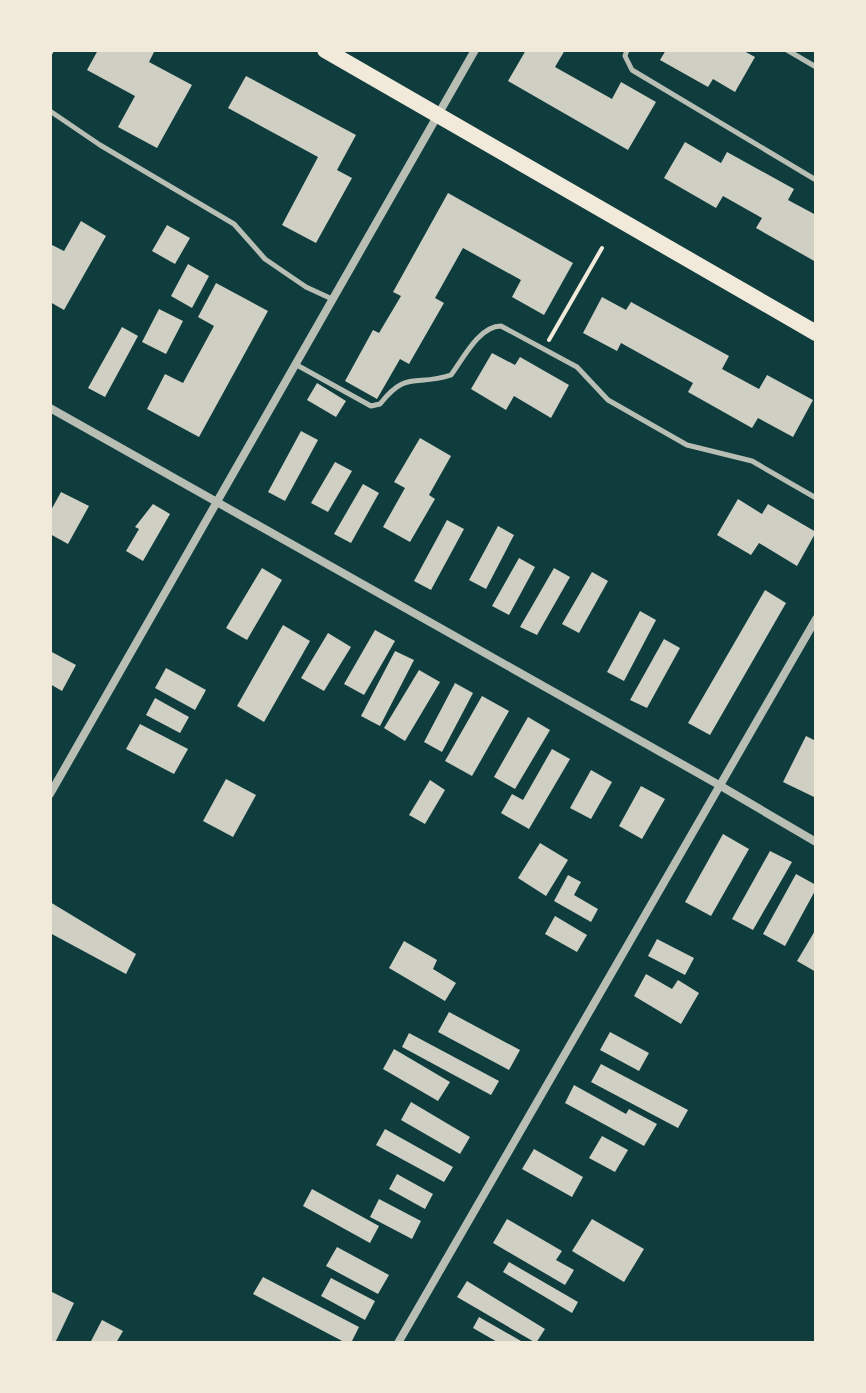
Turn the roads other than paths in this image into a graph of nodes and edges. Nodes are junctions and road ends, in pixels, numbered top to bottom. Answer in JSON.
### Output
{"nodes":[{"id":1,"x":325,"y":50,"type":"edge"},
{"id":2,"x":475,"y":50,"type":"edge"},
{"id":3,"x":627,"y":50,"type":"edge"},
{"id":4,"x":787,"y":50,"type":"edge"},
{"id":5,"x":816,"y":67,"type":"edge"},
{"id":6,"x":50,"y":111,"type":"edge"},
{"id":7,"x":439,"y":114,"type":"junction"},
{"id":8,"x":816,"y":180,"type":"edge"},
{"id":9,"x":332,"y":300,"type":"junction"},
{"id":10,"x":816,"y":333,"type":"edge"},
{"id":11,"x":295,"y":364,"type":"junction"},
{"id":12,"x":50,"y":408,"type":"edge"},
{"id":13,"x":816,"y":498,"type":"edge"},
{"id":14,"x":215,"y":503,"type":"junction"},
{"id":15,"x":816,"y":619,"type":"edge"},
{"id":16,"x":719,"y":785,"type":"junction"},
{"id":17,"x":50,"y":794,"type":"edge"},
{"id":18,"x":816,"y":842,"type":"edge"},
{"id":19,"x":398,"y":1343,"type":"edge"}],
"edges":[{"from":1,"to":7,"type":"main road"},
{"from":2,"to":7,"type":"street"},
{"from":3,"to":8,"type":"lane"},
{"from":4,"to":5,"type":"lane"},
{"from":6,"to":9,"type":"lane"},
{"from":7,"to":9,"type":"street"},
{"from":7,"to":10,"type":"main road"},
{"from":9,"to":11,"type":"street"},
{"from":11,"to":13,"type":"lane"},
{"from":11,"to":14,"type":"street"},
{"from":12,"to":14,"type":"street"},
{"from":14,"to":16,"type":"street"},
{"from":14,"to":17,"type":"street"},
{"from":15,"to":16,"type":"street"},
{"from":16,"to":18,"type":"street"},
{"from":16,"to":19,"type":"street"}]}
